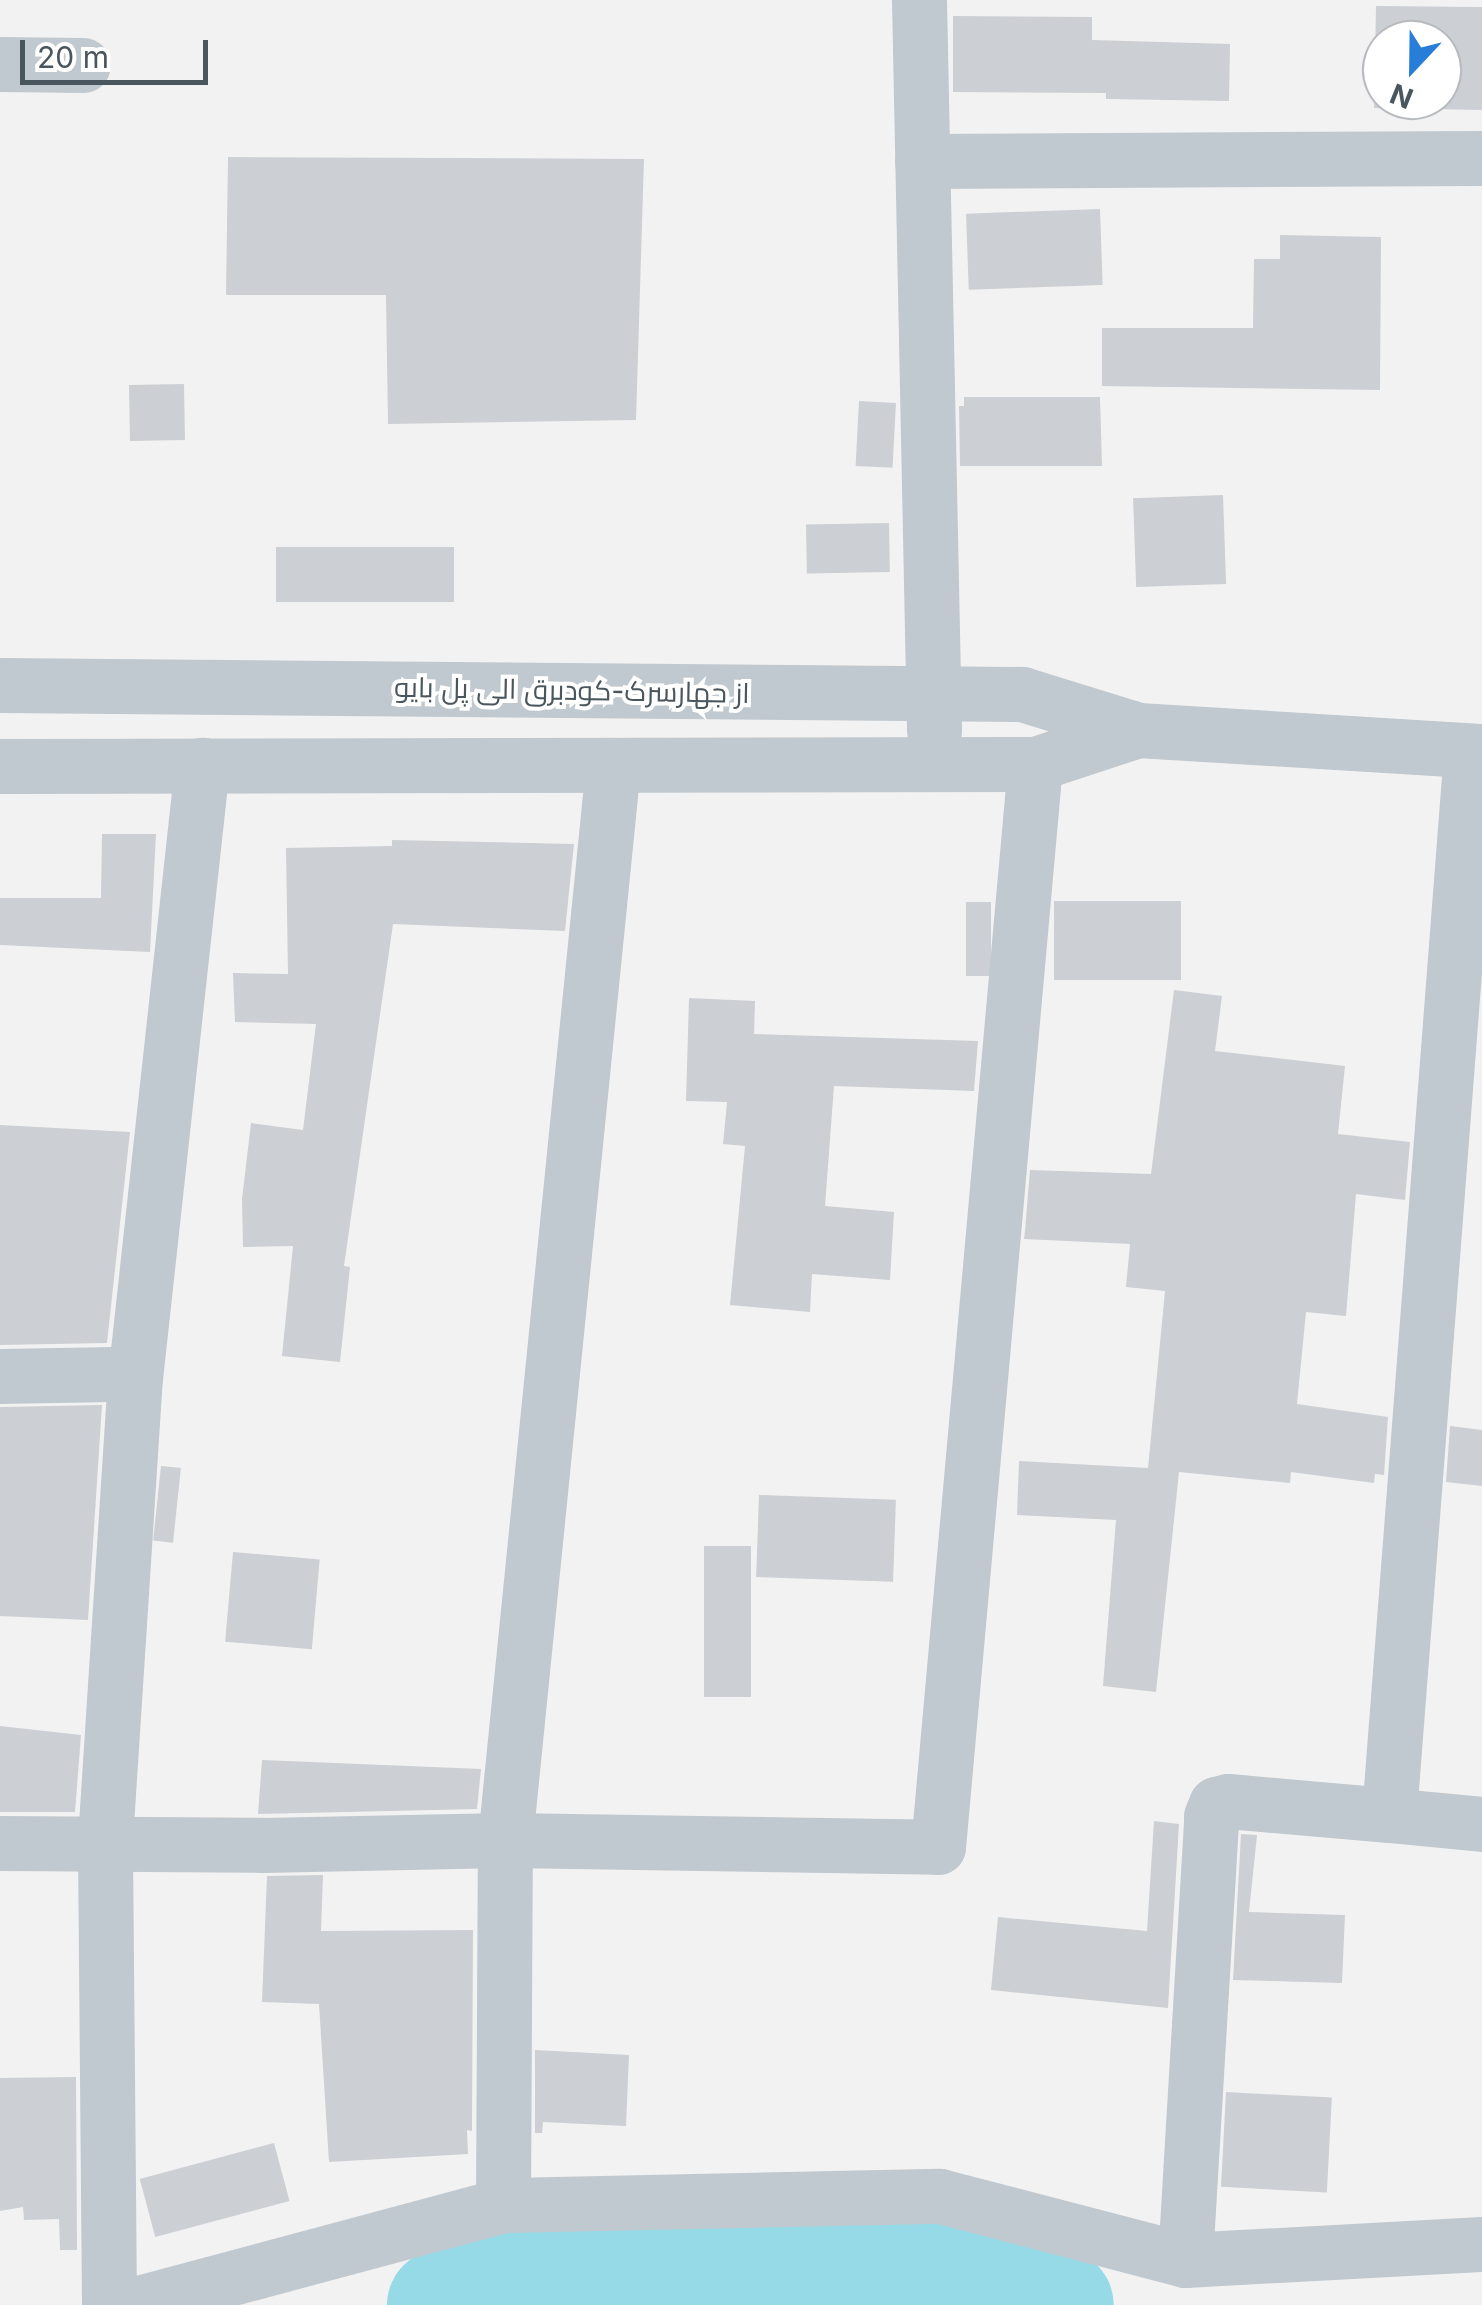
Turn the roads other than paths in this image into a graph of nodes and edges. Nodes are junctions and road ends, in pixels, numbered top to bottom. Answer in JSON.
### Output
{"nodes":[{"id":1,"x":919,"y":0,"type":"edge"},
{"id":2,"x":0,"y":64,"type":"edge"},
{"id":3,"x":83,"y":65,"type":"dead end"},
{"id":4,"x":1482,"y":158,"type":"edge"},
{"id":5,"x":922,"y":160,"type":"junction"},
{"id":6,"x":0,"y":685,"type":"edge"},
{"id":7,"x":934,"y":694,"type":"junction"},
{"id":8,"x":1138,"y":730,"type":"junction"},
{"id":9,"x":1477,"y":751,"type":"edge"},
{"id":10,"x":935,"y":764,"type":"junction"},
{"id":11,"x":1035,"y":764,"type":"junction"},
{"id":12,"x":202,"y":765,"type":"junction"},
{"id":13,"x":614,"y":765,"type":"junction"},
{"id":14,"x":0,"y":766,"type":"edge"},
{"id":15,"x":0,"y":1376,"type":"edge"},
{"id":16,"x":135,"y":1378,"type":"junction"},
{"id":17,"x":1389,"y":1815,"type":"junction"},
{"id":18,"x":1482,"y":1824,"type":"edge"},
{"id":19,"x":106,"y":1840,"type":"junction"},
{"id":20,"x":505,"y":1840,"type":"junction"},
{"id":21,"x":0,"y":1843,"type":"edge"},
{"id":22,"x":502,"y":2205,"type":"junction"},
{"id":23,"x":1482,"y":2244,"type":"edge"},
{"id":24,"x":1185,"y":2260,"type":"junction"},
{"id":25,"x":110,"y":2305,"type":"edge"},
{"id":26,"x":131,"y":2305,"type":"edge"}],
"edges":[{"from":1,"to":5,"type":"street"},
{"from":2,"to":3,"type":"street"},
{"from":4,"to":5,"type":"street"},
{"from":5,"to":7,"type":"street"},
{"from":6,"to":7,"type":"street","name":"از جهارسرک-کودبرق الی پل بایو"},
{"from":7,"to":8,"type":"street","name":"از جهارسرک-کودبرق الی پل بایو"},
{"from":7,"to":10,"type":"street"},
{"from":8,"to":9,"type":"street","name":"از جهارسرک-کودبرق الی پل بایو"},
{"from":8,"to":11,"type":"street","name":"از جهارسرک-کودبرق الی پل بایو"},
{"from":9,"to":17,"type":"street"},
{"from":10,"to":11,"type":"street","name":"از جهارسرک-کودبرق الی پل بایو"},
{"from":10,"to":13,"type":"street","name":"از جهارسرک-کودبرق الی پل بایو"},
{"from":11,"to":20,"type":"street"},
{"from":12,"to":13,"type":"street","name":"از جهارسرک-کودبرق الی پل بایو"},
{"from":12,"to":14,"type":"street","name":"از جهارسرک-کودبرق الی پل بایو"},
{"from":12,"to":16,"type":"street"},
{"from":13,"to":20,"type":"street"},
{"from":15,"to":16,"type":"street"},
{"from":16,"to":19,"type":"street"},
{"from":17,"to":18,"type":"street"},
{"from":17,"to":24,"type":"street"},
{"from":19,"to":20,"type":"street"},
{"from":19,"to":21,"type":"street"},
{"from":19,"to":25,"type":"street"},
{"from":20,"to":22,"type":"street"},
{"from":22,"to":24,"type":"street"},
{"from":22,"to":26,"type":"street"},
{"from":23,"to":24,"type":"street"}]}
